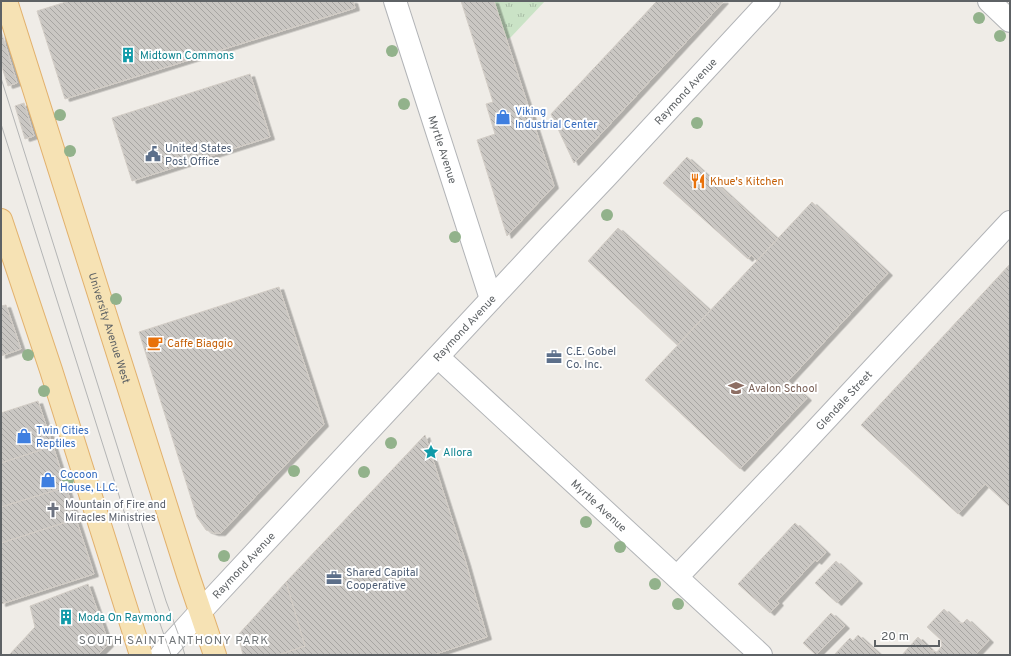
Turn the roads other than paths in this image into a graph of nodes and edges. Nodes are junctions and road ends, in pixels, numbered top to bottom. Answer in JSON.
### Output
{"nodes":[{"id":1,"x":6,"y":1,"type":"edge"},
{"id":2,"x":395,"y":1,"type":"edge"},
{"id":3,"x":769,"y":1,"type":"edge"},
{"id":4,"x":989,"y":1,"type":"edge"},
{"id":5,"x":1010,"y":21,"type":"edge"},
{"id":6,"x":1,"y":220,"type":"edge"},
{"id":7,"x":1010,"y":222,"type":"edge"},
{"id":8,"x":7,"y":258,"type":"edge"},
{"id":9,"x":491,"y":299,"type":"junction"},
{"id":10,"x":438,"y":357,"type":"junction"},
{"id":11,"x":677,"y":578,"type":"junction"},
{"id":12,"x":200,"y":612,"type":"junction"},
{"id":13,"x":141,"y":655,"type":"edge"},
{"id":14,"x":161,"y":655,"type":"edge"},
{"id":15,"x":215,"y":655,"type":"edge"},
{"id":16,"x":761,"y":655,"type":"edge"}],
"edges":[{"from":1,"to":12,"type":"main road","name":"University Avenue West"},
{"from":2,"to":9,"type":"street","name":"Myrtle Avenue"},
{"from":3,"to":9,"type":"street","name":"Raymond Avenue"},
{"from":4,"to":5,"type":"street"},
{"from":6,"to":8,"type":"main road"},
{"from":7,"to":11,"type":"street","name":"Glendale Street"},
{"from":8,"to":13,"type":"main road"},
{"from":9,"to":10,"type":"street","name":"Raymond Avenue"},
{"from":10,"to":11,"type":"street","name":"Myrtle Avenue"},
{"from":10,"to":12,"type":"street","name":"Raymond Avenue"},
{"from":11,"to":16,"type":"street","name":"Myrtle Avenue"},
{"from":12,"to":14,"type":"street","name":"Raymond Avenue"},
{"from":12,"to":15,"type":"main road","name":"University Avenue West"}]}
